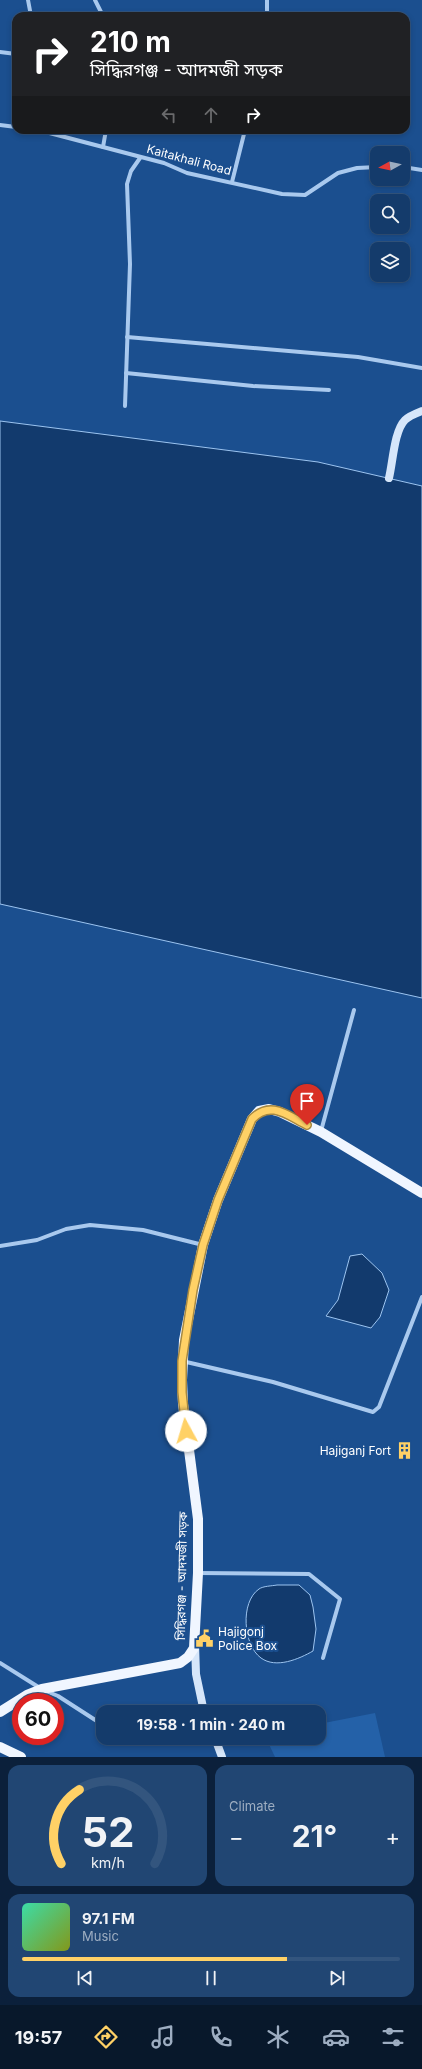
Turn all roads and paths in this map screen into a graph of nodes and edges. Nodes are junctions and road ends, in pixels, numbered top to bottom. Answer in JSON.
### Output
{"nodes":[{"id":1,"x":28,"y":0,"type":"edge"},
{"id":2,"x":95,"y":0,"type":"edge"},
{"id":3,"x":267,"y":0,"type":"edge"},
{"id":4,"x":30,"y":12,"type":"edge"},
{"id":5,"x":101,"y":12,"type":"edge"},
{"id":6,"x":268,"y":12,"type":"edge"},
{"id":7,"x":0,"y":52,"type":"edge"},
{"id":8,"x":12,"y":54,"type":"edge"},
{"id":9,"x":0,"y":125,"type":"edge"},
{"id":10,"x":12,"y":126,"type":"edge"},
{"id":11,"x":56,"y":134,"type":"edge"},
{"id":12,"x":105,"y":134,"type":"edge"},
{"id":13,"x":244,"y":134,"type":"edge"},
{"id":14,"x":103,"y":147,"type":"junction"},
{"id":15,"x":140,"y":158,"type":"junction"},
{"id":16,"x":370,"y":167,"type":"edge"},
{"id":17,"x":410,"y":168,"type":"edge"},
{"id":18,"x":422,"y":170,"type":"edge"},
{"id":19,"x":232,"y":182,"type":"junction"},
{"id":20,"x":127,"y":337,"type":"junction"},
{"id":21,"x":422,"y":368,"type":"edge"},
{"id":22,"x":126,"y":373,"type":"junction"},
{"id":23,"x":330,"y":390,"type":"dead end"},
{"id":24,"x":125,"y":406,"type":"dead end"},
{"id":25,"x":422,"y":411,"type":"edge"},
{"id":26,"x":389,"y":478,"type":"dead end"},
{"id":27,"x":354,"y":1010,"type":"dead end"},
{"id":28,"x":321,"y":1132,"type":"junction"},
{"id":29,"x":422,"y":1193,"type":"edge"},
{"id":30,"x":203,"y":1245,"type":"junction"},
{"id":31,"x":0,"y":1246,"type":"edge"},
{"id":32,"x":422,"y":1297,"type":"edge"},
{"id":33,"x":182,"y":1361,"type":"junction"},
{"id":34,"x":198,"y":1573,"type":"junction"},
{"id":35,"x":195,"y":1643,"type":"junction"},
{"id":36,"x":323,"y":1658,"type":"dead end"},
{"id":37,"x":0,"y":1663,"type":"edge"},
{"id":38,"x":42,"y":1689,"type":"junction"},
{"id":39,"x":202,"y":1705,"type":"edge"},
{"id":40,"x":0,"y":1712,"type":"edge"},
{"id":41,"x":96,"y":1720,"type":"edge"},
{"id":42,"x":218,"y":1745,"type":"edge"},
{"id":43,"x":0,"y":1747,"type":"edge"},
{"id":44,"x":21,"y":1757,"type":"edge"},
{"id":45,"x":222,"y":1757,"type":"edge"}],
"edges":[{"from":1,"to":4,"type":"street"},
{"from":2,"to":5,"type":"street"},
{"from":3,"to":6,"type":"street"},
{"from":7,"to":8,"type":"street"},
{"from":9,"to":10,"type":"street"},
{"from":11,"to":14,"type":"street","name":"Kaitakhali Road"},
{"from":12,"to":14,"type":"street"},
{"from":13,"to":19,"type":"street"},
{"from":14,"to":15,"type":"street","name":"Kaitakhali Road"},
{"from":15,"to":19,"type":"street","name":"Kaitakhali Road"},
{"from":15,"to":20,"type":"street"},
{"from":16,"to":19,"type":"street","name":"Kaitakhali Road"},
{"from":17,"to":18,"type":"street"},
{"from":20,"to":21,"type":"street"},
{"from":20,"to":22,"type":"street"},
{"from":22,"to":23,"type":"street"},
{"from":22,"to":24,"type":"street"},
{"from":25,"to":26,"type":"street"},
{"from":27,"to":28,"type":"street"},
{"from":28,"to":29,"type":"main road","name":"সিদ্ধিরগঞ্জ - আদমজী সড়ক"},
{"from":28,"to":30,"type":"main road","name":"সিদ্ধিরগঞ্জ - আদমজী সড়ক"},
{"from":30,"to":31,"type":"street"},
{"from":30,"to":33,"type":"main road","name":"সিদ্ধিরগঞ্জ - আদমজী সড়ক"},
{"from":32,"to":33,"type":"street"},
{"from":33,"to":34,"type":"main road","name":"সিদ্ধিরগঞ্জ - আদমজী সড়ক"},
{"from":34,"to":35,"type":"main road","name":"সিদ্ধিরগঞ্জ - আদমজী সড়ক"},
{"from":34,"to":36,"type":"street"},
{"from":35,"to":38,"type":"main road","name":"সিদ্ধিরগঞ্জ - আদমজী সড়ক"},
{"from":35,"to":39,"type":"street"},
{"from":37,"to":38,"type":"street"},
{"from":38,"to":40,"type":"main road","name":"সিদ্ধিরগঞ্জ - আদমজী সড়ক"},
{"from":38,"to":41,"type":"street"},
{"from":42,"to":45,"type":"street"},
{"from":43,"to":44,"type":"main road"}]}
